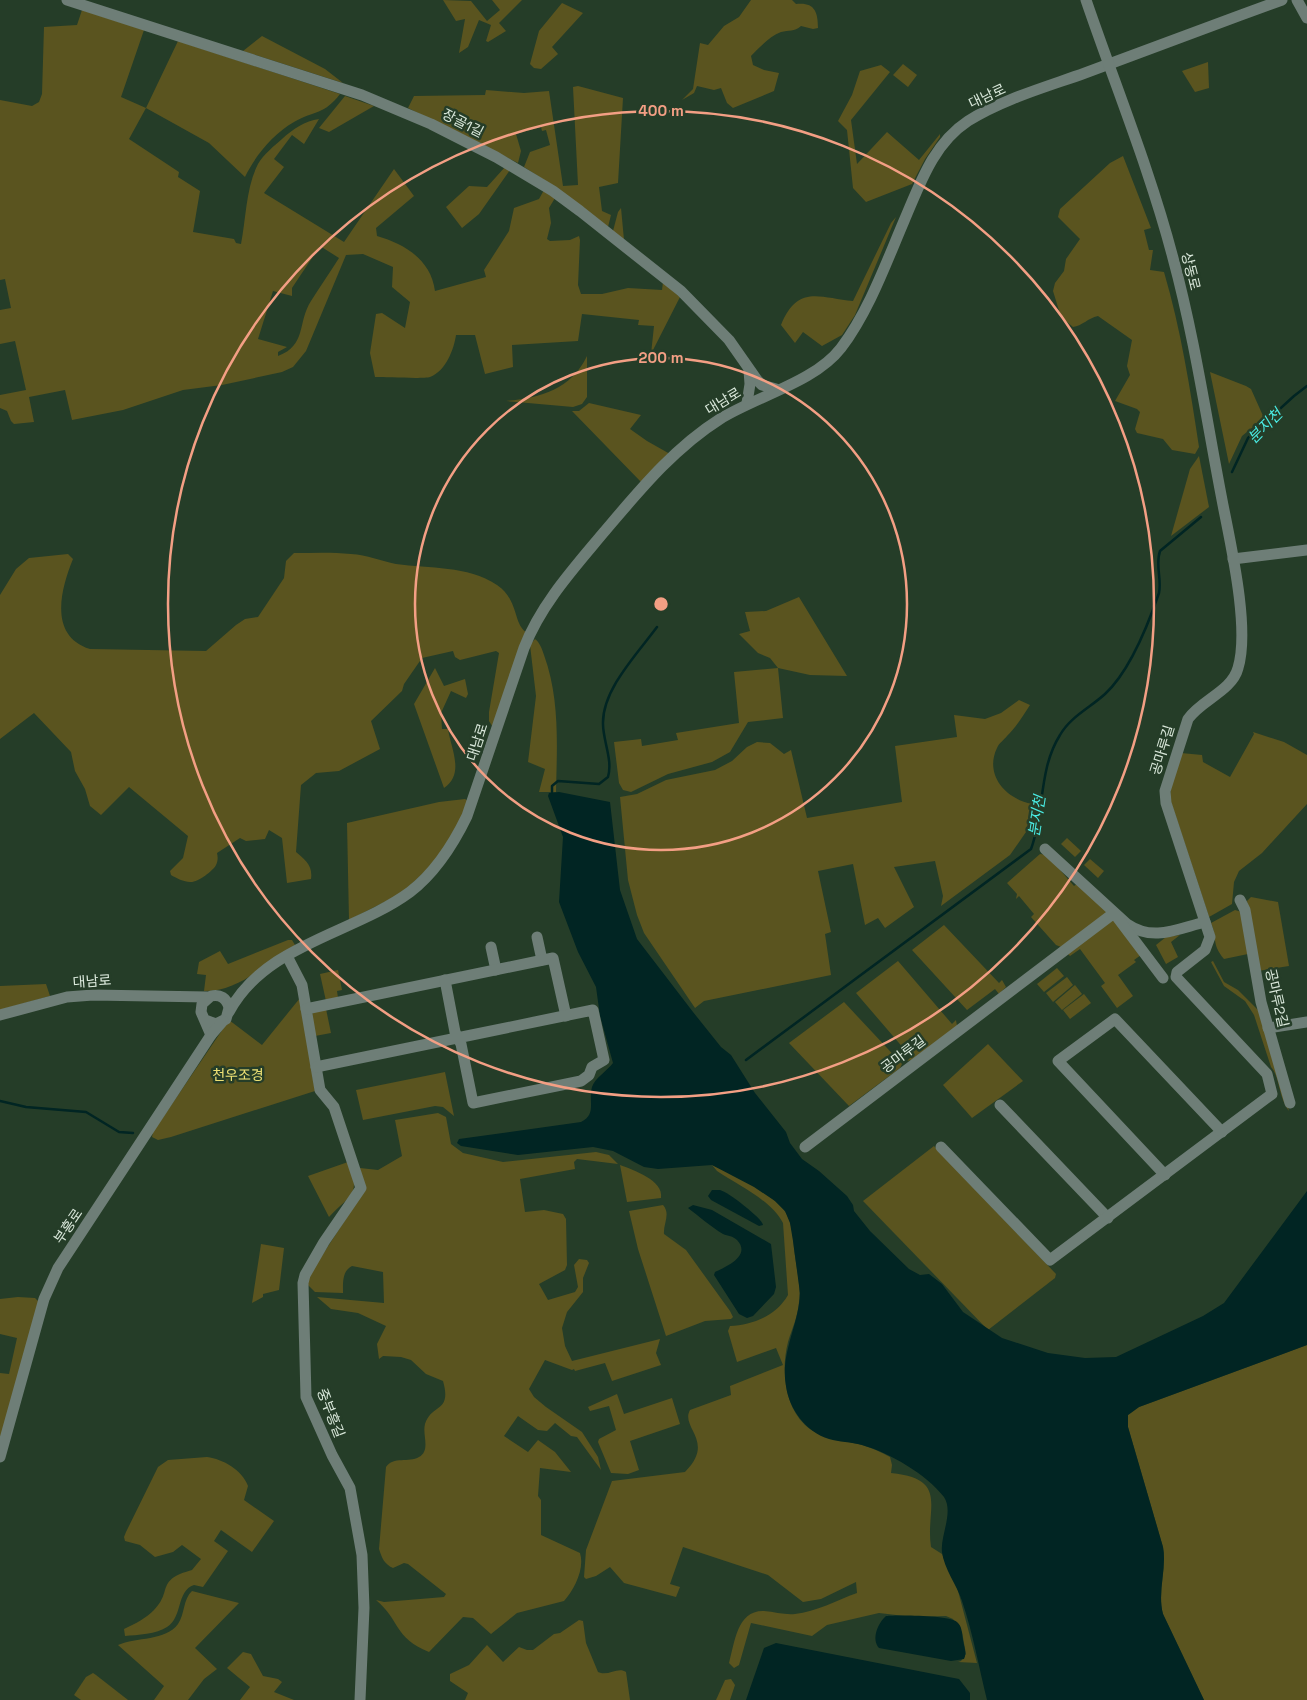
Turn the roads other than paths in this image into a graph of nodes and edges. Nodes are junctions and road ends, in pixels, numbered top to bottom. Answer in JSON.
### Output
{"nodes":[{"id":1,"x":67,"y":0,"type":"edge"},
{"id":2,"x":1086,"y":0,"type":"edge"},
{"id":3,"x":1282,"y":0,"type":"edge"},
{"id":4,"x":1298,"y":0,"type":"edge"},
{"id":5,"x":1307,"y":18,"type":"edge"},
{"id":6,"x":1108,"y":64,"type":"junction"},
{"id":7,"x":749,"y":370,"type":"junction"},
{"id":8,"x":776,"y":389,"type":"junction"},
{"id":9,"x":746,"y":403,"type":"junction"},
{"id":10,"x":1307,"y":550,"type":"edge"},
{"id":11,"x":1233,"y":559,"type":"junction"},
{"id":12,"x":1045,"y":849,"type":"dead end"},
{"id":13,"x":1240,"y":900,"type":"dead end"},
{"id":14,"x":1114,"y":913,"type":"junction"},
{"id":15,"x":1205,"y":922,"type":"junction"},
{"id":16,"x":537,"y":937,"type":"dead end"},
{"id":17,"x":491,"y":947,"type":"dead end"},
{"id":18,"x":287,"y":956,"type":"junction"},
{"id":19,"x":542,"y":960,"type":"junction"},
{"id":20,"x":496,"y":970,"type":"junction"},
{"id":21,"x":1163,"y":978,"type":"dead end"},
{"id":22,"x":445,"y":980,"type":"junction"},
{"id":23,"x":239,"y":994,"type":"junction"},
{"id":24,"x":219,"y":996,"type":"junction"},
{"id":25,"x":207,"y":997,"type":"junction"},
{"id":26,"x":188,"y":999,"type":"junction"},
{"id":27,"x":306,"y":1009,"type":"junction"},
{"id":28,"x":0,"y":1015,"type":"edge"},
{"id":29,"x":203,"y":1016,"type":"junction"},
{"id":30,"x":226,"y":1016,"type":"junction"},
{"id":31,"x":566,"y":1016,"type":"junction"},
{"id":32,"x":1307,"y":1022,"type":"edge"},
{"id":33,"x":1268,"y":1028,"type":"junction"},
{"id":34,"x":211,"y":1035,"type":"junction"},
{"id":35,"x":458,"y":1038,"type":"junction"},
{"id":36,"x":316,"y":1067,"type":"junction"},
{"id":37,"x":1290,"y":1103,"type":"dead end"},
{"id":38,"x":1000,"y":1105,"type":"dead end"},
{"id":39,"x":1222,"y":1132,"type":"junction"},
{"id":40,"x":805,"y":1147,"type":"dead end"},
{"id":41,"x":941,"y":1147,"type":"dead end"},
{"id":42,"x":1165,"y":1175,"type":"junction"},
{"id":43,"x":1108,"y":1218,"type":"junction"},
{"id":44,"x":0,"y":1457,"type":"edge"},
{"id":45,"x":360,"y":1700,"type":"edge"}],
"edges":[{"from":1,"to":7,"type":"street","name":"장골1길"},
{"from":2,"to":6,"type":"street","name":"상동로"},
{"from":3,"to":6,"type":"street","name":"대남로"},
{"from":4,"to":5,"type":"street"},
{"from":6,"to":8,"type":"street","name":"대남로"},
{"from":6,"to":11,"type":"street","name":"상동로"},
{"from":7,"to":8,"type":"street","name":"장골1길"},
{"from":7,"to":9,"type":"street"},
{"from":8,"to":9,"type":"street","name":"대남로"},
{"from":9,"to":18,"type":"street","name":"대남로"},
{"from":10,"to":11,"type":"street"},
{"from":11,"to":15,"type":"street","name":"공마루길"},
{"from":12,"to":14,"type":"street"},
{"from":13,"to":33,"type":"street","name":"공마루2길"},
{"from":14,"to":15,"type":"street"},
{"from":14,"to":21,"type":"street"},
{"from":14,"to":40,"type":"street","name":"공마루길"},
{"from":15,"to":39,"type":"street","name":"공마루길"},
{"from":16,"to":19,"type":"street"},
{"from":17,"to":20,"type":"street"},
{"from":18,"to":23,"type":"street","name":"대남로"},
{"from":18,"to":27,"type":"street"},
{"from":19,"to":20,"type":"street"},
{"from":19,"to":31,"type":"street"},
{"from":20,"to":22,"type":"street"},
{"from":22,"to":27,"type":"street"},
{"from":22,"to":35,"type":"street"},
{"from":23,"to":24,"type":"street"},
{"from":23,"to":30,"type":"street","name":"부흥로"},
{"from":24,"to":25,"type":"street"},
{"from":24,"to":30,"type":"street"},
{"from":25,"to":26,"type":"street","name":"대남로"},
{"from":25,"to":29,"type":"street"},
{"from":26,"to":28,"type":"street","name":"대남로"},
{"from":26,"to":29,"type":"street"},
{"from":27,"to":36,"type":"street"},
{"from":29,"to":30,"type":"street"},
{"from":29,"to":34,"type":"street"},
{"from":30,"to":34,"type":"street","name":"부흥로"},
{"from":31,"to":35,"type":"street"},
{"from":31,"to":35,"type":"street"},
{"from":32,"to":33,"type":"street"},
{"from":33,"to":37,"type":"street","name":"공마루2길"},
{"from":34,"to":44,"type":"street","name":"부흥로"},
{"from":35,"to":36,"type":"street"},
{"from":36,"to":45,"type":"street","name":"중부흥길"},
{"from":38,"to":43,"type":"street"},
{"from":39,"to":42,"type":"street","name":"공마루길"},
{"from":39,"to":42,"type":"street"},
{"from":41,"to":43,"type":"street","name":"공마루길"},
{"from":42,"to":43,"type":"street","name":"공마루길"}]}
